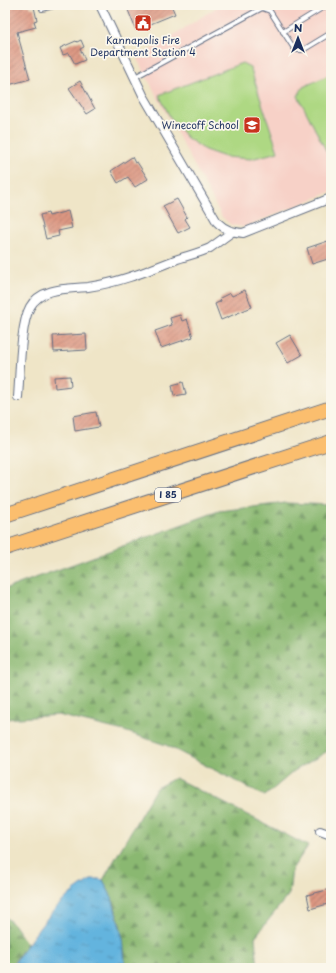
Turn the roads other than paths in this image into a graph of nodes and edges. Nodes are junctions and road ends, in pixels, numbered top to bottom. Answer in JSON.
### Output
{"nodes":[{"id":1,"x":57,"y":5,"type":"edge"},
{"id":2,"x":100,"y":5,"type":"edge"},
{"id":3,"x":272,"y":5,"type":"edge"},
{"id":4,"x":327,"y":5,"type":"edge"},
{"id":5,"x":266,"y":8,"type":"junction"},
{"id":6,"x":42,"y":9,"type":"dead end"},
{"id":7,"x":283,"y":32,"type":"junction"},
{"id":8,"x":331,"y":33,"type":"edge"},
{"id":9,"x":135,"y":78,"type":"junction"},
{"id":10,"x":331,"y":198,"type":"edge"},
{"id":11,"x":232,"y":232,"type":"junction"},
{"id":12,"x":18,"y":397,"type":"dead end"},
{"id":13,"x":331,"y":408,"type":"edge"},
{"id":14,"x":331,"y":442,"type":"edge"},
{"id":15,"x":5,"y":515,"type":"edge"},
{"id":16,"x":5,"y":548,"type":"edge"},
{"id":17,"x":320,"y":831,"type":"dead end"},
{"id":18,"x":331,"y":835,"type":"edge"}],
"edges":[{"from":1,"to":6,"type":"lane"},
{"from":2,"to":9,"type":"street"},
{"from":3,"to":5,"type":"lane"},
{"from":4,"to":7,"type":"lane"},
{"from":5,"to":7,"type":"lane"},
{"from":5,"to":9,"type":"lane"},
{"from":7,"to":8,"type":"lane"},
{"from":9,"to":11,"type":"street"},
{"from":10,"to":11,"type":"street"},
{"from":11,"to":12,"type":"street"},
{"from":13,"to":15,"type":"highway"},
{"from":14,"to":16,"type":"highway","number":"I 85"},
{"from":17,"to":18,"type":"street"}]}
